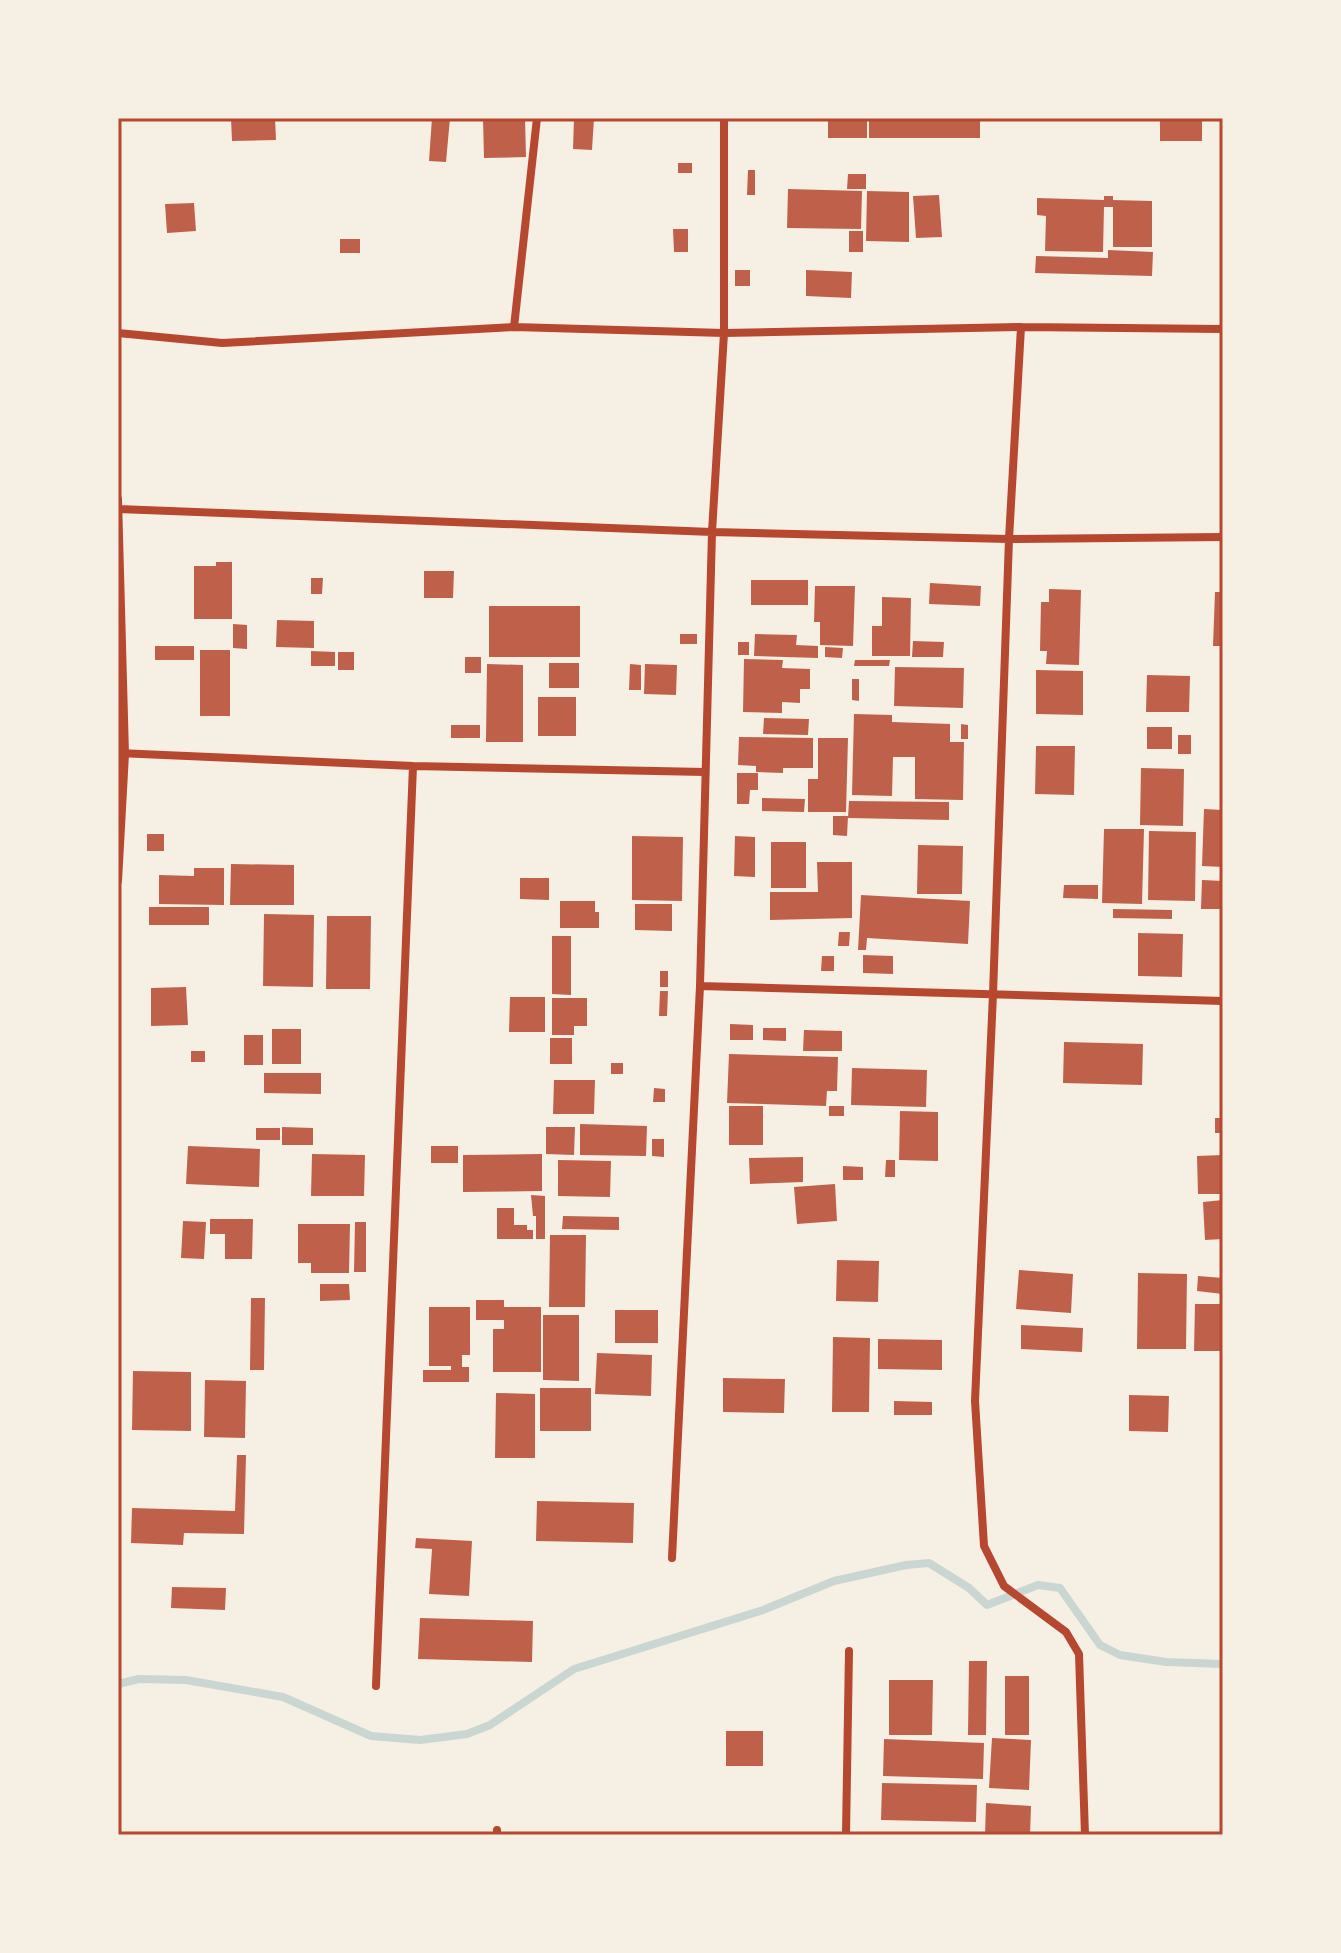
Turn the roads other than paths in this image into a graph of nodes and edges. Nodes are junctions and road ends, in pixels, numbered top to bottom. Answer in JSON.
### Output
{"nodes":[{"id":1,"x":537,"y":118,"type":"edge"},
{"id":2,"x":724,"y":118,"type":"edge"},
{"id":3,"x":514,"y":327,"type":"junction"},
{"id":4,"x":1021,"y":327,"type":"junction"},
{"id":5,"x":1223,"y":329,"type":"edge"},
{"id":6,"x":118,"y":333,"type":"edge"},
{"id":7,"x":724,"y":333,"type":"junction"},
{"id":8,"x":118,"y":499,"type":"edge"},
{"id":9,"x":118,"y":509,"type":"edge"},
{"id":10,"x":712,"y":532,"type":"junction"},
{"id":11,"x":1223,"y":537,"type":"edge"},
{"id":12,"x":1009,"y":539,"type":"junction"},
{"id":13,"x":122,"y":754,"type":"edge"},
{"id":14,"x":413,"y":766,"type":"junction"},
{"id":15,"x":705,"y":772,"type":"junction"},
{"id":16,"x":118,"y":881,"type":"edge"},
{"id":17,"x":700,"y":986,"type":"junction"},
{"id":18,"x":993,"y":994,"type":"junction"},
{"id":19,"x":1223,"y":1001,"type":"edge"},
{"id":20,"x":672,"y":1558,"type":"dead end"},
{"id":21,"x":849,"y":1651,"type":"dead end"},
{"id":22,"x":376,"y":1686,"type":"dead end"},
{"id":23,"x":846,"y":1835,"type":"edge"},
{"id":24,"x":1085,"y":1835,"type":"edge"}],
"edges":[{"from":1,"to":3,"type":"street"},
{"from":2,"to":7,"type":"street"},
{"from":3,"to":6,"type":"street"},
{"from":3,"to":7,"type":"street"},
{"from":4,"to":5,"type":"street"},
{"from":4,"to":7,"type":"street"},
{"from":4,"to":12,"type":"street"},
{"from":7,"to":10,"type":"street"},
{"from":8,"to":9,"type":"street"},
{"from":9,"to":10,"type":"street"},
{"from":9,"to":13,"type":"street"},
{"from":10,"to":12,"type":"street"},
{"from":10,"to":15,"type":"street"},
{"from":11,"to":12,"type":"street"},
{"from":12,"to":18,"type":"street"},
{"from":13,"to":14,"type":"street"},
{"from":13,"to":16,"type":"street"},
{"from":14,"to":15,"type":"street"},
{"from":14,"to":22,"type":"street"},
{"from":15,"to":17,"type":"street"},
{"from":17,"to":18,"type":"street"},
{"from":17,"to":20,"type":"street"},
{"from":18,"to":19,"type":"street"},
{"from":18,"to":24,"type":"street"},
{"from":21,"to":23,"type":"street"}]}
